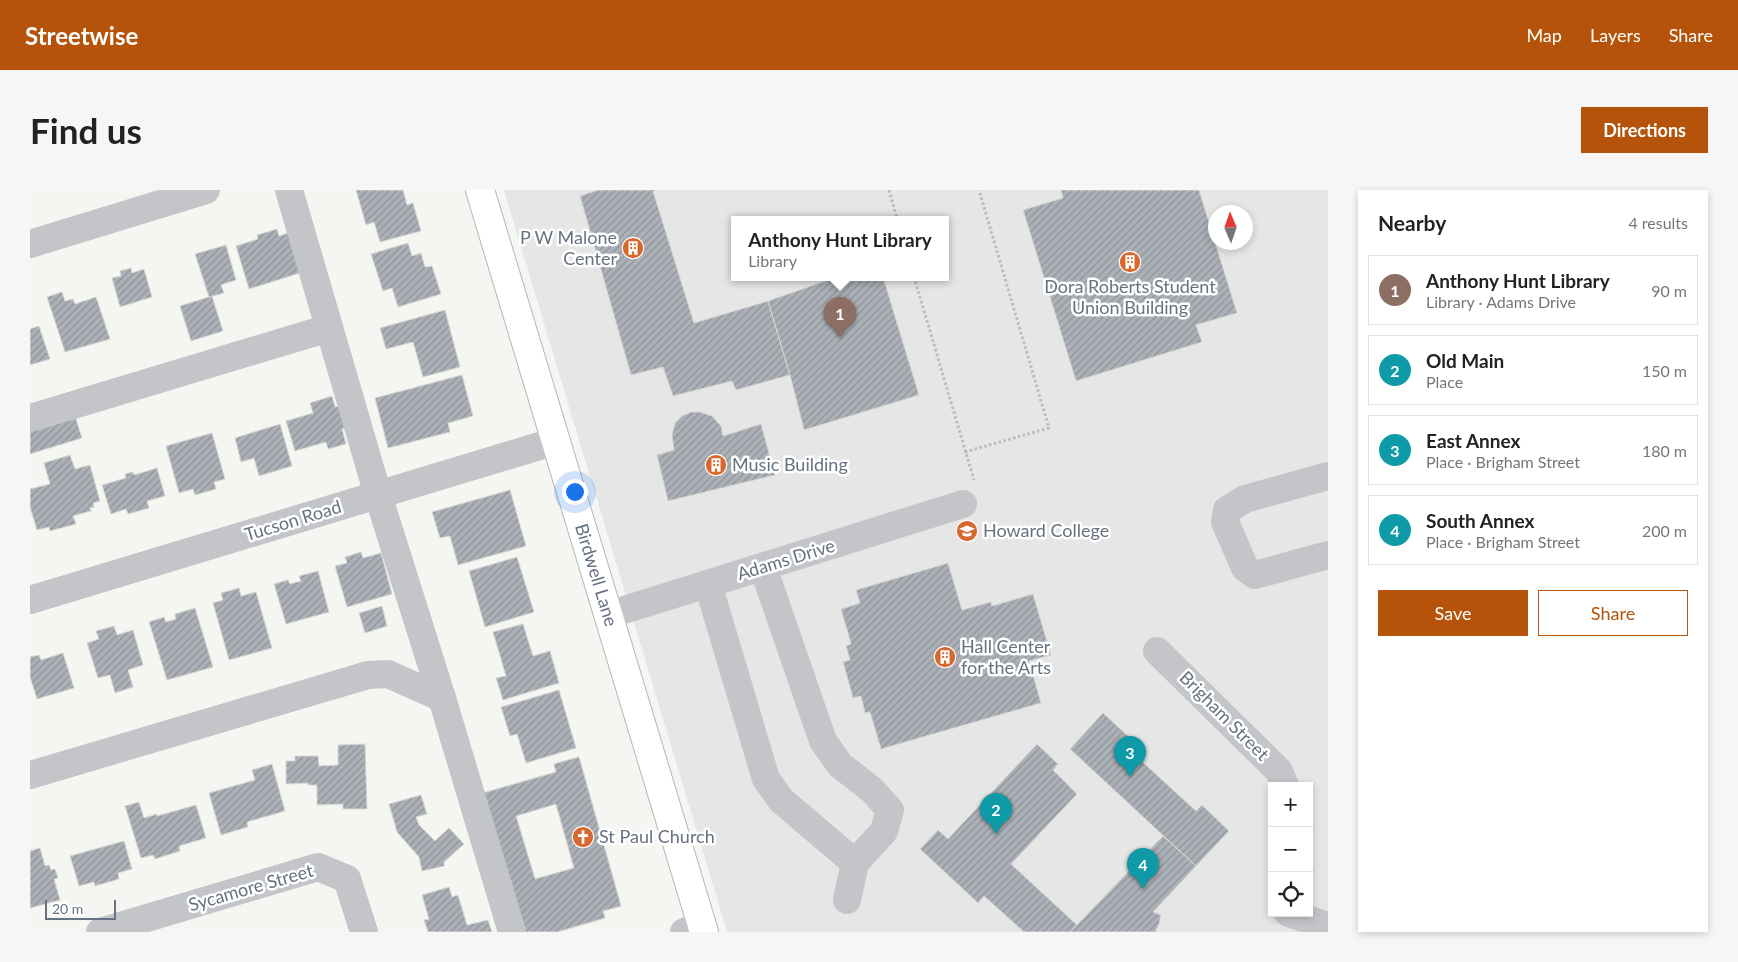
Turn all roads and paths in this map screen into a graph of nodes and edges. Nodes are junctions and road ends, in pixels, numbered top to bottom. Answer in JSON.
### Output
{"nodes":[{"id":1,"x":206,"y":190,"type":"edge"},
{"id":2,"x":288,"y":190,"type":"edge"},
{"id":3,"x":480,"y":190,"type":"edge"},
{"id":4,"x":889,"y":190,"type":"edge"},
{"id":5,"x":979,"y":190,"type":"edge"},
{"id":6,"x":896,"y":216,"type":"edge"},
{"id":7,"x":30,"y":244,"type":"edge"},
{"id":8,"x":915,"y":281,"type":"edge"},
{"id":9,"x":329,"y":328,"type":"junction"},
{"id":10,"x":30,"y":418,"type":"edge"},
{"id":11,"x":556,"y":442,"type":"junction"},
{"id":12,"x":965,"y":452,"type":"junction"},
{"id":13,"x":1328,"y":476,"type":"edge"},
{"id":14,"x":378,"y":495,"type":"junction"},
{"id":15,"x":964,"y":504,"type":"joint"},
{"id":16,"x":1328,"y":554,"type":"edge"},
{"id":17,"x":764,"y":567,"type":"junction"},
{"id":18,"x":708,"y":584,"type":"junction"},
{"id":19,"x":31,"y":597,"type":"edge"},
{"id":20,"x":608,"y":615,"type":"junction"},
{"id":21,"x":1157,"y":651,"type":"dead end"},
{"id":22,"x":442,"y":698,"type":"junction"},
{"id":23,"x":30,"y":775,"type":"edge"},
{"id":24,"x":1283,"y":782,"type":"edge"},
{"id":25,"x":855,"y":863,"type":"junction"},
{"id":26,"x":847,"y":900,"type":"dead end"},
{"id":27,"x":1285,"y":917,"type":"edge"},
{"id":28,"x":1300,"y":917,"type":"edge"},
{"id":29,"x":1328,"y":926,"type":"edge"},
{"id":30,"x":696,"y":930,"type":"edge"},
{"id":31,"x":100,"y":932,"type":"edge"},
{"id":32,"x":364,"y":932,"type":"edge"},
{"id":33,"x":512,"y":932,"type":"edge"},
{"id":34,"x":1274,"y":932,"type":"edge"}],
"edges":[{"from":1,"to":7,"type":"street"},
{"from":2,"to":9,"type":"street"},
{"from":3,"to":11,"type":"main road","name":"Birdwell Lane"},
{"from":4,"to":6,"type":"path"},
{"from":5,"to":12,"type":"path"},
{"from":8,"to":12,"type":"path"},
{"from":9,"to":10,"type":"street"},
{"from":9,"to":14,"type":"street"},
{"from":11,"to":14,"type":"street","name":"Tucson Road"},
{"from":11,"to":20,"type":"main road","name":"Birdwell Lane"},
{"from":12,"to":15,"type":"path"},
{"from":13,"to":16,"type":"street"},
{"from":14,"to":19,"type":"street","name":"Tucson Road"},
{"from":14,"to":22,"type":"street"},
{"from":15,"to":17,"type":"street","name":"Adams Drive"},
{"from":17,"to":18,"type":"street","name":"Adams Drive"},
{"from":17,"to":25,"type":"street"},
{"from":18,"to":20,"type":"street","name":"Adams Drive"},
{"from":18,"to":25,"type":"street"},
{"from":20,"to":30,"type":"main road","name":"Birdwell Lane"},
{"from":21,"to":24,"type":"street","name":"Brigham Street"},
{"from":22,"to":23,"type":"street"},
{"from":22,"to":33,"type":"street"},
{"from":25,"to":26,"type":"street"},
{"from":27,"to":34,"type":"street"},
{"from":28,"to":29,"type":"street"},
{"from":31,"to":32,"type":"street","name":"Sycamore Street"}]}
